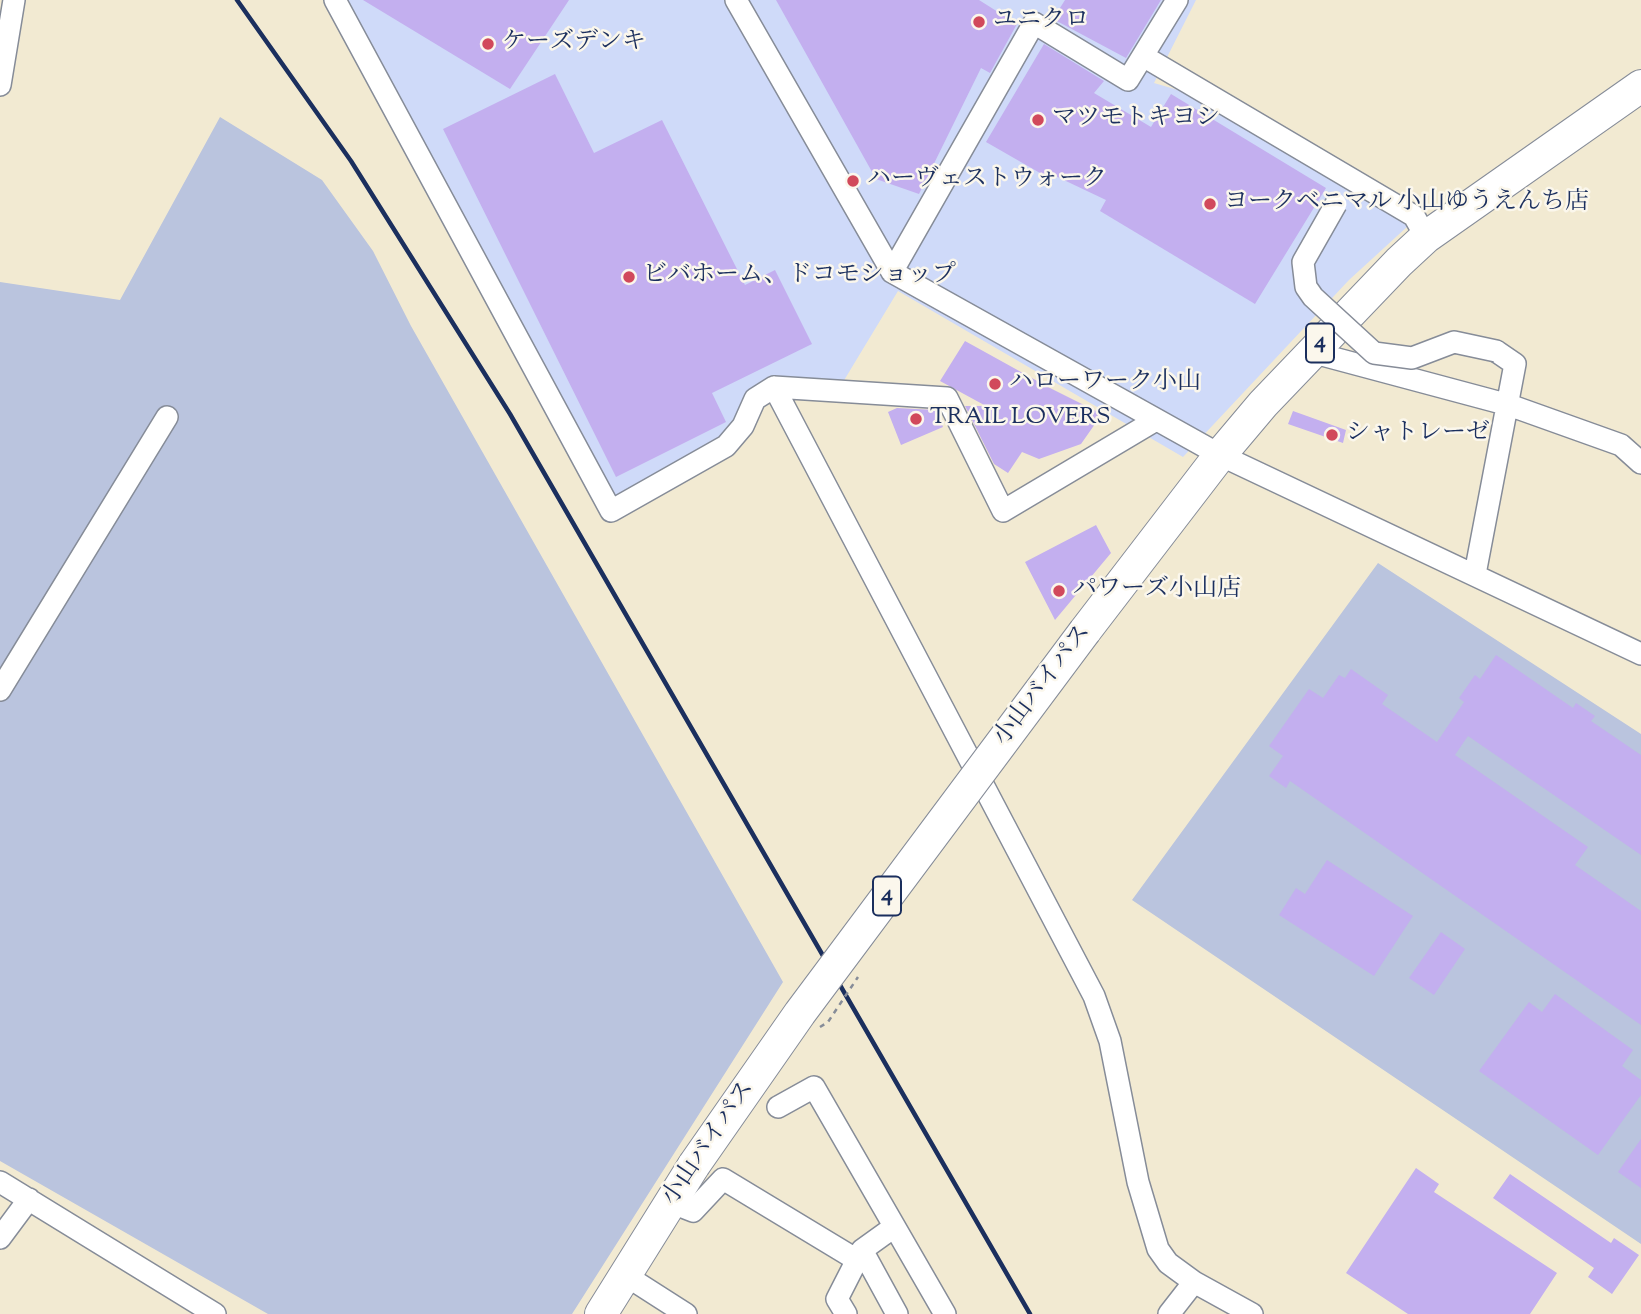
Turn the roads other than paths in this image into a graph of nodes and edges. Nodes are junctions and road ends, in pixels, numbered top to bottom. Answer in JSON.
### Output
{"nodes":[{"id":1,"x":335,"y":0,"type":"edge"},
{"id":2,"x":736,"y":0,"type":"edge"},
{"id":3,"x":1177,"y":0,"type":"edge"},
{"id":4,"x":13,"y":8,"type":"edge"},
{"id":5,"x":1143,"y":56,"type":"junction"},
{"id":6,"x":0,"y":85,"type":"edge"},
{"id":7,"x":1641,"y":86,"type":"edge"},
{"id":8,"x":1350,"y":179,"type":"junction"},
{"id":9,"x":1426,"y":237,"type":"junction"},
{"id":10,"x":892,"y":272,"type":"junction"},
{"id":11,"x":1311,"y":352,"type":"junction"},
{"id":12,"x":774,"y":387,"type":"junction"},
{"id":13,"x":1509,"y":405,"type":"junction"},
{"id":14,"x":167,"y":418,"type":"dead end"},
{"id":15,"x":1156,"y":420,"type":"junction"},
{"id":16,"x":1220,"y":455,"type":"junction"},
{"id":17,"x":1641,"y":463,"type":"edge"},
{"id":18,"x":1475,"y":574,"type":"junction"},
{"id":19,"x":1641,"y":654,"type":"edge"},
{"id":20,"x":0,"y":690,"type":"edge"},
{"id":21,"x":778,"y":1107,"type":"dead end"},
{"id":22,"x":0,"y":1182,"type":"edge"},
{"id":23,"x":29,"y":1199,"type":"junction"},
{"id":24,"x":670,"y":1202,"type":"junction"},
{"id":25,"x":894,"y":1227,"type":"junction"},
{"id":26,"x":0,"y":1238,"type":"edge"},
{"id":27,"x":859,"y":1255,"type":"junction"},
{"id":28,"x":625,"y":1275,"type":"junction"},
{"id":29,"x":1194,"y":1283,"type":"junction"},
{"id":30,"x":215,"y":1314,"type":"edge"},
{"id":31,"x":601,"y":1314,"type":"edge"},
{"id":32,"x":686,"y":1314,"type":"edge"},
{"id":33,"x":846,"y":1314,"type":"edge"},
{"id":34,"x":897,"y":1314,"type":"edge"},
{"id":35,"x":945,"y":1314,"type":"edge"},
{"id":36,"x":1169,"y":1314,"type":"edge"},
{"id":37,"x":1252,"y":1314,"type":"edge"}],
"edges":[{"from":1,"to":12,"type":"street"},
{"from":2,"to":10,"type":"street"},
{"from":3,"to":5,"type":"street"},
{"from":4,"to":6,"type":"street"},
{"from":5,"to":8,"type":"street"},
{"from":5,"to":10,"type":"street"},
{"from":7,"to":9,"type":"highway","name":"小山バイパス","number":"4"},
{"from":8,"to":9,"type":"street"},
{"from":8,"to":13,"type":"street","bridge":true},
{"from":9,"to":11,"type":"highway","name":"小山バイパス","number":"4"},
{"from":10,"to":15,"type":"street"},
{"from":11,"to":13,"type":"street"},
{"from":11,"to":16,"type":"highway","name":"小山バイパス","number":"4"},
{"from":12,"to":15,"type":"street"},
{"from":12,"to":29,"type":"street"},
{"from":13,"to":17,"type":"street"},
{"from":13,"to":18,"type":"street"},
{"from":14,"to":20,"type":"street"},
{"from":15,"to":16,"type":"street"},
{"from":16,"to":18,"type":"street"},
{"from":16,"to":24,"type":"highway","name":"小山バイパス","number":"4","bridge":true},
{"from":18,"to":19,"type":"street"},
{"from":21,"to":25,"type":"street"},
{"from":22,"to":23,"type":"street"},
{"from":23,"to":26,"type":"street"},
{"from":23,"to":30,"type":"street"},
{"from":24,"to":27,"type":"street"},
{"from":24,"to":28,"type":"highway","name":"小山バイパス","number":"4"},
{"from":25,"to":27,"type":"street"},
{"from":25,"to":35,"type":"street"},
{"from":27,"to":33,"type":"street"},
{"from":27,"to":34,"type":"street"},
{"from":28,"to":31,"type":"highway","name":"小山バイパス","number":"4"},
{"from":28,"to":32,"type":"street"},
{"from":29,"to":36,"type":"street"},
{"from":29,"to":37,"type":"street"}]}
